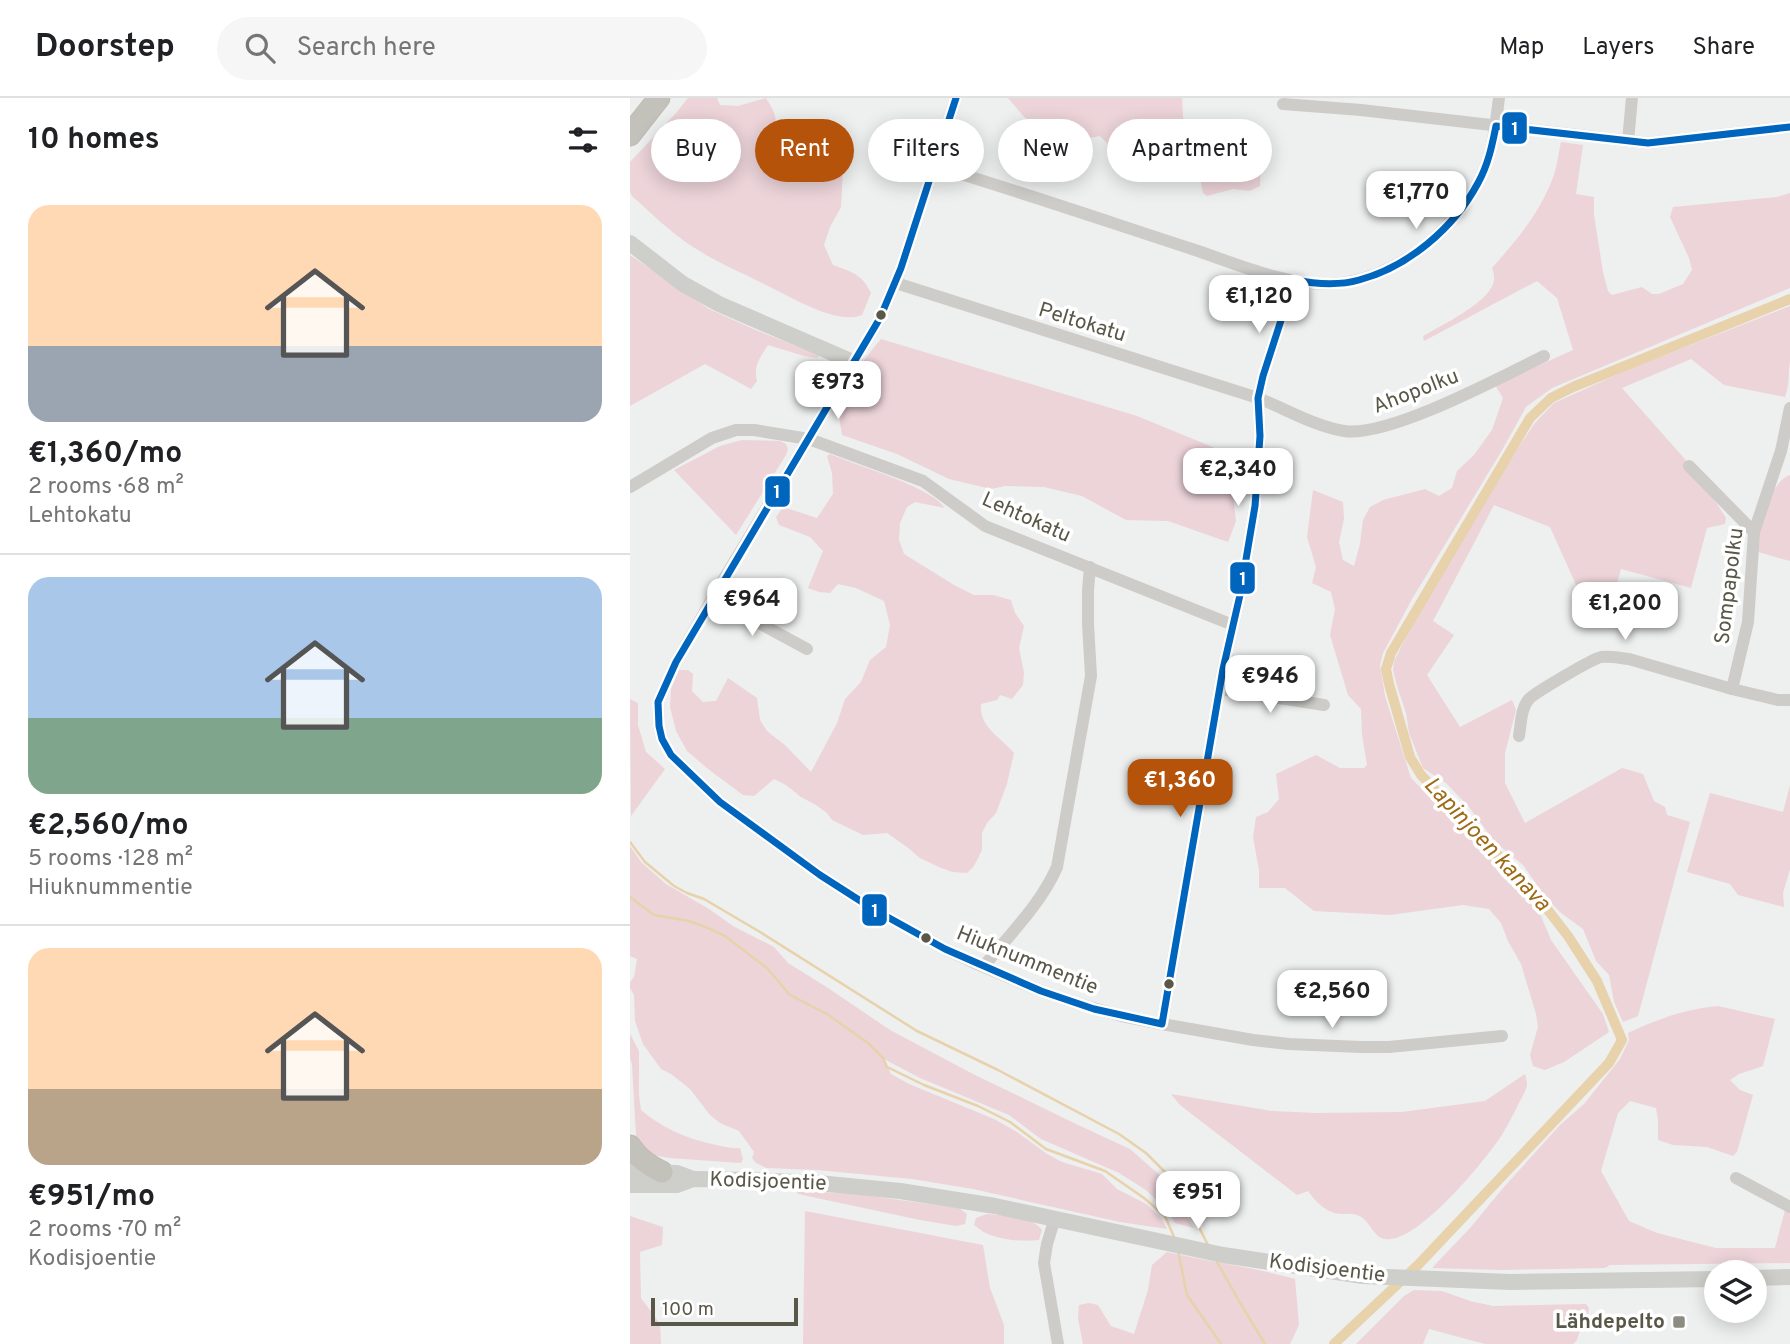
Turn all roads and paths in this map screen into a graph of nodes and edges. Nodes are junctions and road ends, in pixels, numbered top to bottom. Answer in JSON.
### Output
{"nodes":[{"id":1,"x":659,"y":98,"type":"edge"},
{"id":2,"x":956,"y":98,"type":"edge"},
{"id":3,"x":1499,"y":98,"type":"edge"},
{"id":4,"x":1632,"y":98,"type":"edge"},
{"id":5,"x":1283,"y":104,"type":"dead end"},
{"id":6,"x":1362,"y":104,"type":"edge"},
{"id":7,"x":949,"y":119,"type":"edge"},
{"id":8,"x":1496,"y":126,"type":"junction"},
{"id":9,"x":1790,"y":127,"type":"edge"},
{"id":10,"x":630,"y":135,"type":"edge"},
{"id":11,"x":1628,"y":141,"type":"junction"},
{"id":12,"x":929,"y":182,"type":"edge"},
{"id":13,"x":984,"y":182,"type":"edge"},
{"id":14,"x":630,"y":243,"type":"edge"},
{"id":15,"x":1294,"y":280,"type":"junction"},
{"id":16,"x":896,"y":283,"type":"junction"},
{"id":17,"x":1544,"y":356,"type":"dead end"},
{"id":18,"x":853,"y":362,"type":"junction"},
{"id":19,"x":1258,"y":398,"type":"junction"},
{"id":20,"x":1790,"y":408,"type":"edge"},
{"id":21,"x":809,"y":439,"type":"junction"},
{"id":22,"x":1689,"y":466,"type":"dead end"},
{"id":23,"x":630,"y":487,"type":"edge"},
{"id":24,"x":1754,"y":533,"type":"junction"},
{"id":25,"x":1090,"y":567,"type":"junction"},
{"id":26,"x":713,"y":598,"type":"junction"},
{"id":27,"x":1233,"y":622,"type":"junction"},
{"id":28,"x":807,"y":649,"type":"dead end"},
{"id":29,"x":1220,"y":689,"type":"junction"},
{"id":30,"x":1732,"y":689,"type":"junction"},
{"id":31,"x":1790,"y":700,"type":"edge"},
{"id":32,"x":1324,"y":705,"type":"dead end"},
{"id":33,"x":1519,"y":736,"type":"dead end"},
{"id":34,"x":984,"y":967,"type":"junction"},
{"id":35,"x":1161,"y":1024,"type":"junction"},
{"id":36,"x":1502,"y":1036,"type":"dead end"},
{"id":37,"x":630,"y":1146,"type":"edge"},
{"id":38,"x":630,"y":1172,"type":"edge"},
{"id":39,"x":662,"y":1172,"type":"junction"},
{"id":40,"x":1736,"y":1178,"type":"dead end"},
{"id":41,"x":693,"y":1179,"type":"junction"},
{"id":42,"x":630,"y":1185,"type":"edge"},
{"id":43,"x":1790,"y":1207,"type":"edge"},
{"id":44,"x":1055,"y":1218,"type":"junction"},
{"id":45,"x":1790,"y":1277,"type":"edge"},
{"id":46,"x":1767,"y":1278,"type":"edge"},
{"id":47,"x":1704,"y":1279,"type":"edge"},
{"id":48,"x":1058,"y":1344,"type":"edge"}],
"edges":[{"from":1,"to":10,"type":"highway"},
{"from":2,"to":7,"type":"street"},
{"from":3,"to":8,"type":"street"},
{"from":4,"to":11,"type":"street"},
{"from":5,"to":6,"type":"street"},
{"from":6,"to":8,"type":"street"},
{"from":8,"to":11,"type":"street"},
{"from":8,"to":15,"type":"street"},
{"from":9,"to":11,"type":"street"},
{"from":12,"to":16,"type":"street"},
{"from":13,"to":15,"type":"street"},
{"from":14,"to":18,"type":"street"},
{"from":15,"to":19,"type":"street"},
{"from":16,"to":18,"type":"street"},
{"from":16,"to":19,"type":"street","name":"Peltokatu"},
{"from":17,"to":19,"type":"street","name":"Ahopolku"},
{"from":18,"to":21,"type":"street"},
{"from":19,"to":27,"type":"street"},
{"from":20,"to":24,"type":"street","name":"Sompapolku"},
{"from":21,"to":23,"type":"street","name":"Lehtokatu"},
{"from":21,"to":25,"type":"street","name":"Lehtokatu"},
{"from":21,"to":26,"type":"street"},
{"from":22,"to":24,"type":"street"},
{"from":24,"to":30,"type":"street","name":"Sompapolku"},
{"from":25,"to":27,"type":"street","name":"Lehtokatu"},
{"from":25,"to":34,"type":"street"},
{"from":26,"to":28,"type":"street"},
{"from":26,"to":34,"type":"street","name":"Hiuknummentie"},
{"from":27,"to":29,"type":"street"},
{"from":29,"to":32,"type":"street"},
{"from":29,"to":35,"type":"street"},
{"from":30,"to":31,"type":"street"},
{"from":30,"to":33,"type":"street"},
{"from":34,"to":35,"type":"street","name":"Hiuknummentie"},
{"from":35,"to":36,"type":"street","name":"Hiuknummentie"},
{"from":37,"to":39,"type":"highway"},
{"from":38,"to":39,"type":"street","name":"Kodisjoentie"},
{"from":39,"to":41,"type":"street","name":"Kodisjoentie"},
{"from":40,"to":43,"type":"street"},
{"from":41,"to":42,"type":"street","name":"Kodisjoentie"},
{"from":41,"to":44,"type":"street","name":"Kodisjoentie"},
{"from":44,"to":47,"type":"street","name":"Kodisjoentie"},
{"from":44,"to":48,"type":"street"},
{"from":45,"to":46,"type":"street"}]}
